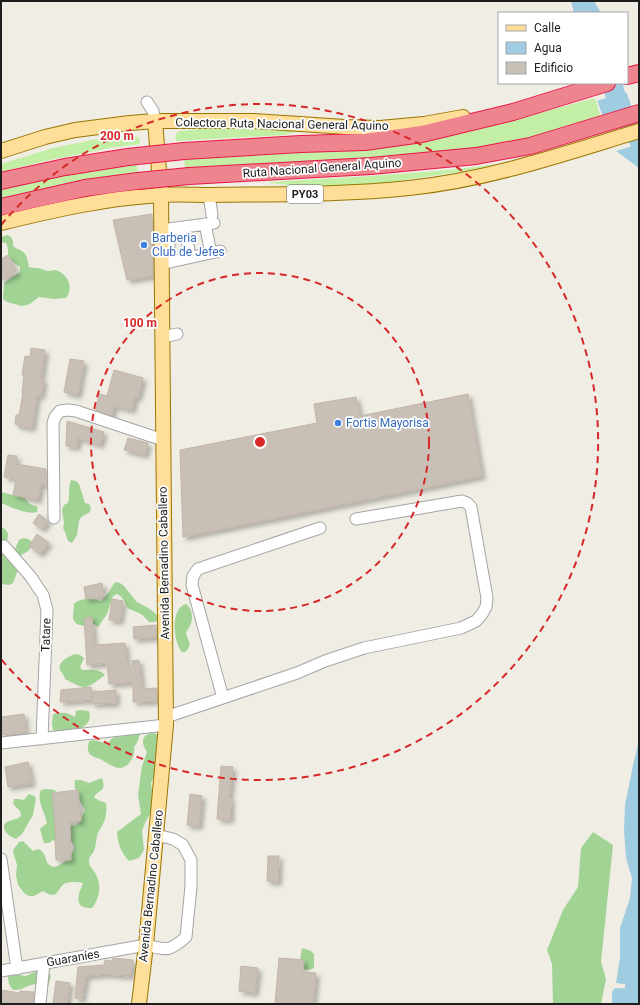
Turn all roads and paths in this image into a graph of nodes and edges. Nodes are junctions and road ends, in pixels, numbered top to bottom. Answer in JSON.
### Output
{"nodes":[{"id":1,"x":639,"y":72,"type":"edge"},
{"id":2,"x":628,"y":76,"type":"edge"},
{"id":3,"x":604,"y":84,"type":"edge"},
{"id":4,"x":587,"y":90,"type":"junction"},
{"id":5,"x":154,"y":113,"type":"junction"},
{"id":6,"x":639,"y":113,"type":"edge"},
{"id":7,"x":639,"y":131,"type":"edge"},
{"id":8,"x":1,"y":151,"type":"edge"},
{"id":9,"x":1,"y":159,"type":"edge"},
{"id":10,"x":1,"y":181,"type":"edge"},
{"id":11,"x":161,"y":195,"type":"junction"},
{"id":12,"x":209,"y":195,"type":"junction"},
{"id":13,"x":1,"y":207,"type":"edge"},
{"id":14,"x":210,"y":220,"type":"junction"},
{"id":15,"x":1,"y":223,"type":"edge"},
{"id":16,"x":185,"y":227,"type":"junction"},
{"id":17,"x":165,"y":229,"type":"junction"},
{"id":18,"x":190,"y":257,"type":"junction"},
{"id":19,"x":165,"y":263,"type":"junction"},
{"id":20,"x":177,"y":334,"type":"dead end"},
{"id":21,"x":162,"y":337,"type":"junction"},
{"id":22,"x":163,"y":440,"type":"junction"},
{"id":23,"x":54,"y":518,"type":"dead end"},
{"id":24,"x":356,"y":519,"type":"dead end"},
{"id":25,"x":320,"y":528,"type":"dead end"},
{"id":26,"x":4,"y":546,"type":"dead end"},
{"id":27,"x":222,"y":698,"type":"junction"},
{"id":28,"x":166,"y":721,"type":"junction"},
{"id":29,"x":42,"y":739,"type":"junction"},
{"id":30,"x":1,"y":743,"type":"edge"},
{"id":31,"x":156,"y":835,"type":"junction"},
{"id":32,"x":1,"y":859,"type":"edge"},
{"id":33,"x":146,"y":945,"type":"junction"},
{"id":34,"x":44,"y":963,"type":"junction"},
{"id":35,"x":17,"y":969,"type":"junction"},
{"id":36,"x":1,"y":971,"type":"edge"},
{"id":37,"x":40,"y":1004,"type":"edge"},
{"id":38,"x":139,"y":1004,"type":"edge"}],
"edges":[{"from":1,"to":2,"type":"highway"},
{"from":3,"to":4,"type":"highway","name":"Ruta Nacional General Aquino"},
{"from":4,"to":5,"type":"main road","name":"Colectora Ruta Nacional General Aquino"},
{"from":4,"to":10,"type":"highway","name":"Ruta Nacional General Aquino","bridge":true},
{"from":5,"to":8,"type":"main road","name":"Colectora Ruta Nacional General Aquino"},
{"from":5,"to":9,"type":"main road","name":"Colectora Ruta Nacional General Aquino"},
{"from":5,"to":11,"type":"main road","name":"Avenida Bernadino Caballero"},
{"from":6,"to":13,"type":"highway","name":"Ruta Nacional General Aquino","number":"PY03","bridge":true},
{"from":7,"to":12,"type":"main road","number":"PY03"},
{"from":11,"to":12,"type":"main road","number":"PY03"},
{"from":11,"to":15,"type":"main road","number":"PY03"},
{"from":11,"to":17,"type":"main road","name":"Avenida Bernadino Caballero"},
{"from":12,"to":14,"type":"street"},
{"from":14,"to":16,"type":"street"},
{"from":14,"to":18,"type":"street"},
{"from":16,"to":17,"type":"street"},
{"from":16,"to":18,"type":"street"},
{"from":17,"to":19,"type":"main road","name":"Avenida Bernadino Caballero"},
{"from":18,"to":19,"type":"street"},
{"from":19,"to":21,"type":"main road","name":"Avenida Bernadino Caballero"},
{"from":20,"to":21,"type":"street"},
{"from":21,"to":22,"type":"main road","name":"Avenida Bernadino Caballero"},
{"from":22,"to":23,"type":"street"},
{"from":22,"to":28,"type":"main road","name":"Avenida Bernadino Caballero"},
{"from":24,"to":27,"type":"street"},
{"from":25,"to":27,"type":"street"},
{"from":26,"to":29,"type":"street","name":"Tatare"},
{"from":27,"to":28,"type":"street"},
{"from":28,"to":29,"type":"street"},
{"from":28,"to":31,"type":"main road","name":"Avenida Bernadino Caballero"},
{"from":29,"to":30,"type":"street"},
{"from":31,"to":33,"type":"main road","name":"Avenida Bernadino Caballero"},
{"from":31,"to":33,"type":"street"},
{"from":32,"to":35,"type":"street"},
{"from":33,"to":34,"type":"street","name":"Guaraníes"},
{"from":33,"to":38,"type":"main road","name":"Avenida Bernadino Caballero"},
{"from":34,"to":35,"type":"street","name":"Guaraníes"},
{"from":34,"to":37,"type":"street"},
{"from":35,"to":36,"type":"street","name":"Guaraníes"}]}
